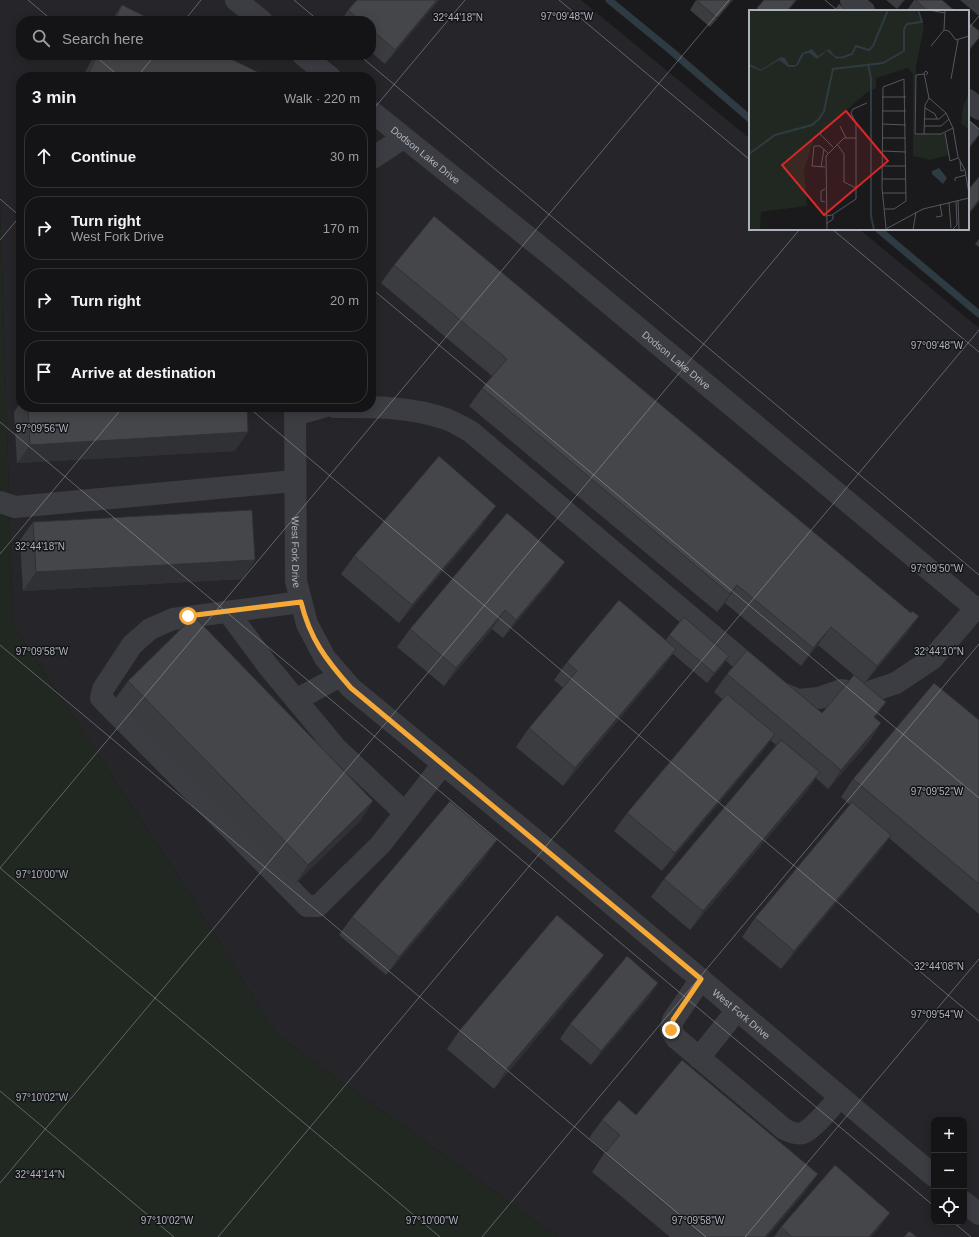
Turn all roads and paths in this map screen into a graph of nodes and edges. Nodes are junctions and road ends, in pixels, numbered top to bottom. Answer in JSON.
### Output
{"nodes":[{"id":1,"x":236,"y":0,"type":"edge"},
{"id":2,"x":851,"y":0,"type":"edge"},
{"id":3,"x":863,"y":10,"type":"edge"},
{"id":4,"x":256,"y":16,"type":"edge"},
{"id":5,"x":309,"y":60,"type":"edge"},
{"id":6,"x":324,"y":72,"type":"edge"},
{"id":7,"x":376,"y":115,"type":"edge"},
{"id":8,"x":403,"y":138,"type":"junction"},
{"id":9,"x":376,"y":156,"type":"edge"},
{"id":10,"x":376,"y":408,"type":"edge"},
{"id":11,"x":295,"y":412,"type":"edge"},
{"id":12,"x":294,"y":481,"type":"junction"},
{"id":13,"x":0,"y":502,"type":"edge"},
{"id":14,"x":301,"y":602,"type":"junction"},
{"id":15,"x":977,"y":610,"type":"edge"},
{"id":16,"x":228,"y":612,"type":"junction"},
{"id":17,"x":340,"y":676,"type":"junction"},
{"id":18,"x":296,"y":700,"type":"junction"},
{"id":19,"x":443,"y":764,"type":"junction"},
{"id":20,"x":404,"y":813,"type":"junction"},
{"id":21,"x":701,"y":979,"type":"junction"},
{"id":22,"x":737,"y":1010,"type":"junction"},
{"id":23,"x":700,"y":1058,"type":"junction"},
{"id":24,"x":840,"y":1097,"type":"junction"},
{"id":25,"x":931,"y":1173,"type":"edge"},
{"id":26,"x":967,"y":1204,"type":"edge"},
{"id":27,"x":979,"y":1214,"type":"edge"}],
"edges":[{"from":1,"to":4,"type":"street"},
{"from":2,"to":3,"type":"street"},
{"from":5,"to":6,"type":"street"},
{"from":7,"to":8,"type":"street","name":"Dodson Lake Drive"},
{"from":8,"to":9,"type":"street"},
{"from":8,"to":15,"type":"street","name":"Dodson Lake Drive"},
{"from":10,"to":15,"type":"street"},
{"from":11,"to":12,"type":"street","name":"West Fork Drive"},
{"from":12,"to":13,"type":"street"},
{"from":12,"to":14,"type":"street","name":"West Fork Drive"},
{"from":14,"to":16,"type":"street"},
{"from":14,"to":17,"type":"street","name":"West Fork Drive"},
{"from":16,"to":18,"type":"street"},
{"from":16,"to":20,"type":"street"},
{"from":17,"to":18,"type":"street"},
{"from":17,"to":19,"type":"street","name":"West Fork Drive"},
{"from":18,"to":20,"type":"street"},
{"from":19,"to":20,"type":"street"},
{"from":19,"to":21,"type":"street","name":"West Fork Drive"},
{"from":21,"to":22,"type":"street","name":"West Fork Drive"},
{"from":21,"to":23,"type":"street"},
{"from":22,"to":23,"type":"street"},
{"from":22,"to":24,"type":"street","name":"West Fork Drive"},
{"from":23,"to":24,"type":"street"},
{"from":24,"to":25,"type":"street","name":"West Fork Drive"},
{"from":26,"to":27,"type":"street"}]}
